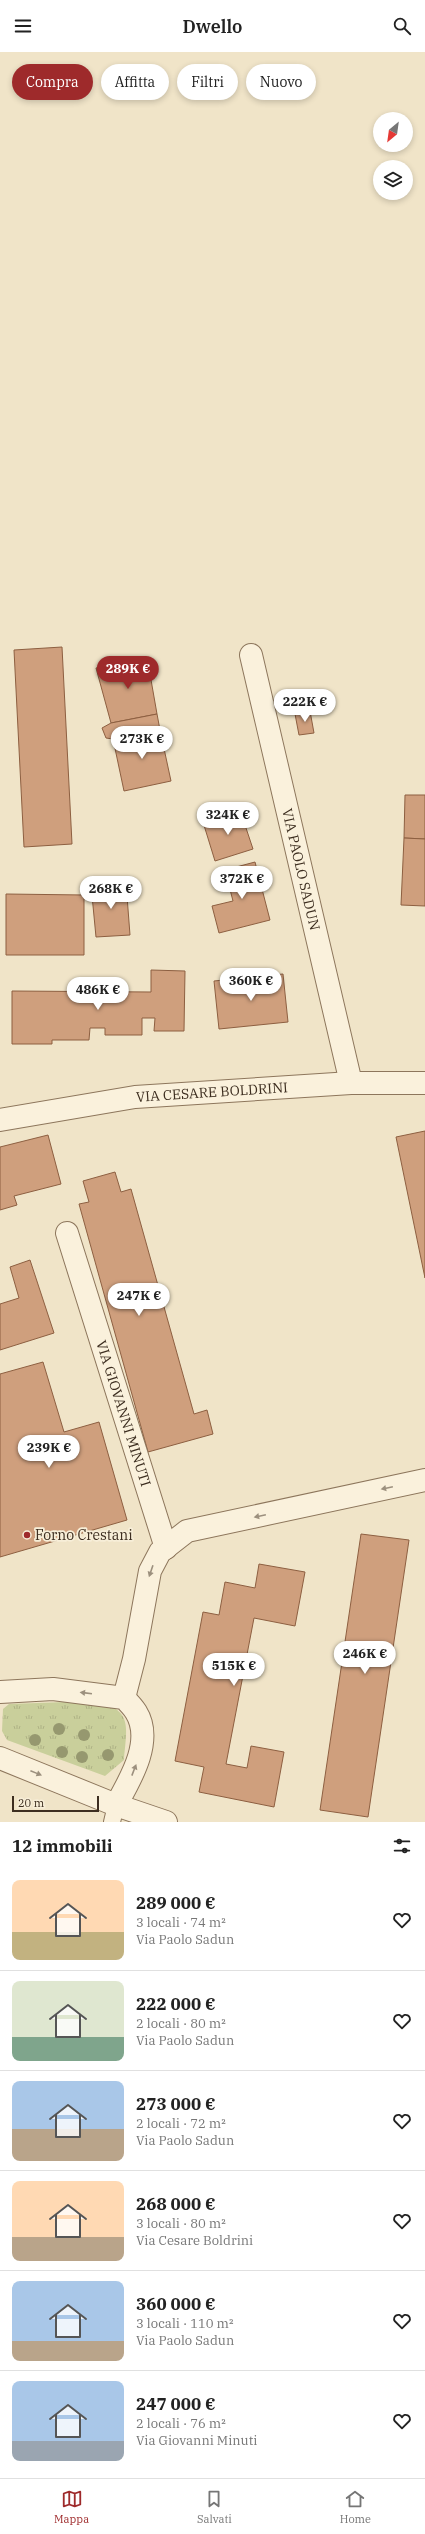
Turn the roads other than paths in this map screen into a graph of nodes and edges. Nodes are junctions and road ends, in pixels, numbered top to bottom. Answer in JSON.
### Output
{"nodes":[{"id":1,"x":251,"y":655,"type":"dead end"},
{"id":2,"x":351,"y":1083,"type":"junction"},
{"id":3,"x":425,"y":1083,"type":"edge"},
{"id":4,"x":0,"y":1120,"type":"edge"},
{"id":5,"x":67,"y":1233,"type":"dead end"},
{"id":6,"x":425,"y":1480,"type":"edge"},
{"id":7,"x":166,"y":1548,"type":"junction"},
{"id":8,"x":0,"y":1692,"type":"edge"},
{"id":9,"x":124,"y":1698,"type":"junction"},
{"id":10,"x":0,"y":1758,"type":"edge"},
{"id":11,"x":114,"y":1814,"type":"edge"},
{"id":12,"x":166,"y":1822,"type":"edge"}],
"edges":[{"from":1,"to":2,"type":"street","name":"VIA PAOLO SADUN"},
{"from":2,"to":3,"type":"street","name":"VIA CESARE BOLDRINI"},
{"from":2,"to":4,"type":"street","name":"VIA CESARE BOLDRINI"},
{"from":5,"to":7,"type":"street","name":"VIA GIOVANNI MINUTI"},
{"from":6,"to":7,"type":"street","one_way":true},
{"from":7,"to":9,"type":"street","one_way":true},
{"from":9,"to":8,"type":"street","one_way":true},
{"from":11,"to":9,"type":"street","one_way":true},
{"from":10,"to":11,"type":"street","one_way":true},
{"from":11,"to":12,"type":"street"}]}
